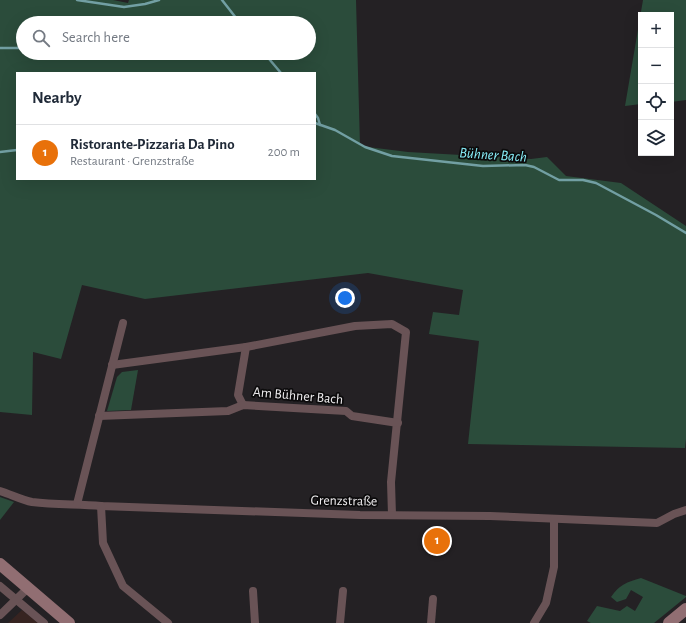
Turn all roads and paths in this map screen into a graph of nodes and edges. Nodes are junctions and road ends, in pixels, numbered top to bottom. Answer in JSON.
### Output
{"nodes":[{"id":1,"x":123,"y":322,"type":"dead end"},
{"id":2,"x":246,"y":347,"type":"junction"},
{"id":3,"x":112,"y":365,"type":"junction"},
{"id":4,"x":243,"y":404,"type":"junction"},
{"id":5,"x":99,"y":416,"type":"junction"},
{"id":6,"x":398,"y":423,"type":"junction"},
{"id":7,"x":0,"y":490,"type":"edge"},
{"id":8,"x":77,"y":504,"type":"junction"},
{"id":9,"x":101,"y":506,"type":"junction"},
{"id":10,"x":686,"y":510,"type":"edge"},
{"id":11,"x":392,"y":515,"type":"junction"},
{"id":12,"x":554,"y":519,"type":"junction"},
{"id":13,"x":0,"y":564,"type":"edge"},
{"id":14,"x":0,"y":586,"type":"edge"},
{"id":15,"x":28,"y":588,"type":"junction"},
{"id":16,"x":254,"y":591,"type":"dead end"},
{"id":17,"x":343,"y":591,"type":"dead end"},
{"id":18,"x":433,"y":599,"type":"dead end"},
{"id":19,"x":16,"y":600,"type":"junction"},
{"id":20,"x":686,"y":609,"type":"edge"},
{"id":21,"x":0,"y":615,"type":"edge"},
{"id":22,"x":44,"y":623,"type":"edge"},
{"id":23,"x":69,"y":623,"type":"edge"},
{"id":24,"x":168,"y":623,"type":"edge"},
{"id":25,"x":255,"y":623,"type":"edge"},
{"id":26,"x":340,"y":623,"type":"edge"},
{"id":27,"x":431,"y":623,"type":"edge"},
{"id":28,"x":534,"y":623,"type":"edge"},
{"id":29,"x":669,"y":623,"type":"edge"}],
"edges":[{"from":1,"to":3,"type":"street"},
{"from":2,"to":3,"type":"street"},
{"from":2,"to":4,"type":"street","name":"Am Bühner Bach"},
{"from":2,"to":6,"type":"street"},
{"from":3,"to":5,"type":"street"},
{"from":4,"to":5,"type":"street","name":"Am Bühner Bach"},
{"from":4,"to":6,"type":"street","name":"Am Bühner Bach"},
{"from":5,"to":8,"type":"street"},
{"from":6,"to":11,"type":"street"},
{"from":7,"to":8,"type":"street","name":"Grenzstraße"},
{"from":8,"to":9,"type":"street","name":"Grenzstraße"},
{"from":9,"to":11,"type":"street","name":"Grenzstraße"},
{"from":9,"to":24,"type":"street"},
{"from":10,"to":12,"type":"street","name":"Grenzstraße"},
{"from":11,"to":12,"type":"street","name":"Grenzstraße"},
{"from":12,"to":28,"type":"street"},
{"from":13,"to":15,"type":"street"},
{"from":14,"to":19,"type":"street"},
{"from":15,"to":19,"type":"street"},
{"from":15,"to":23,"type":"street"},
{"from":16,"to":25,"type":"street"},
{"from":17,"to":26,"type":"street"},
{"from":18,"to":27,"type":"street"},
{"from":19,"to":21,"type":"street"},
{"from":19,"to":22,"type":"street"},
{"from":20,"to":29,"type":"street"}]}
